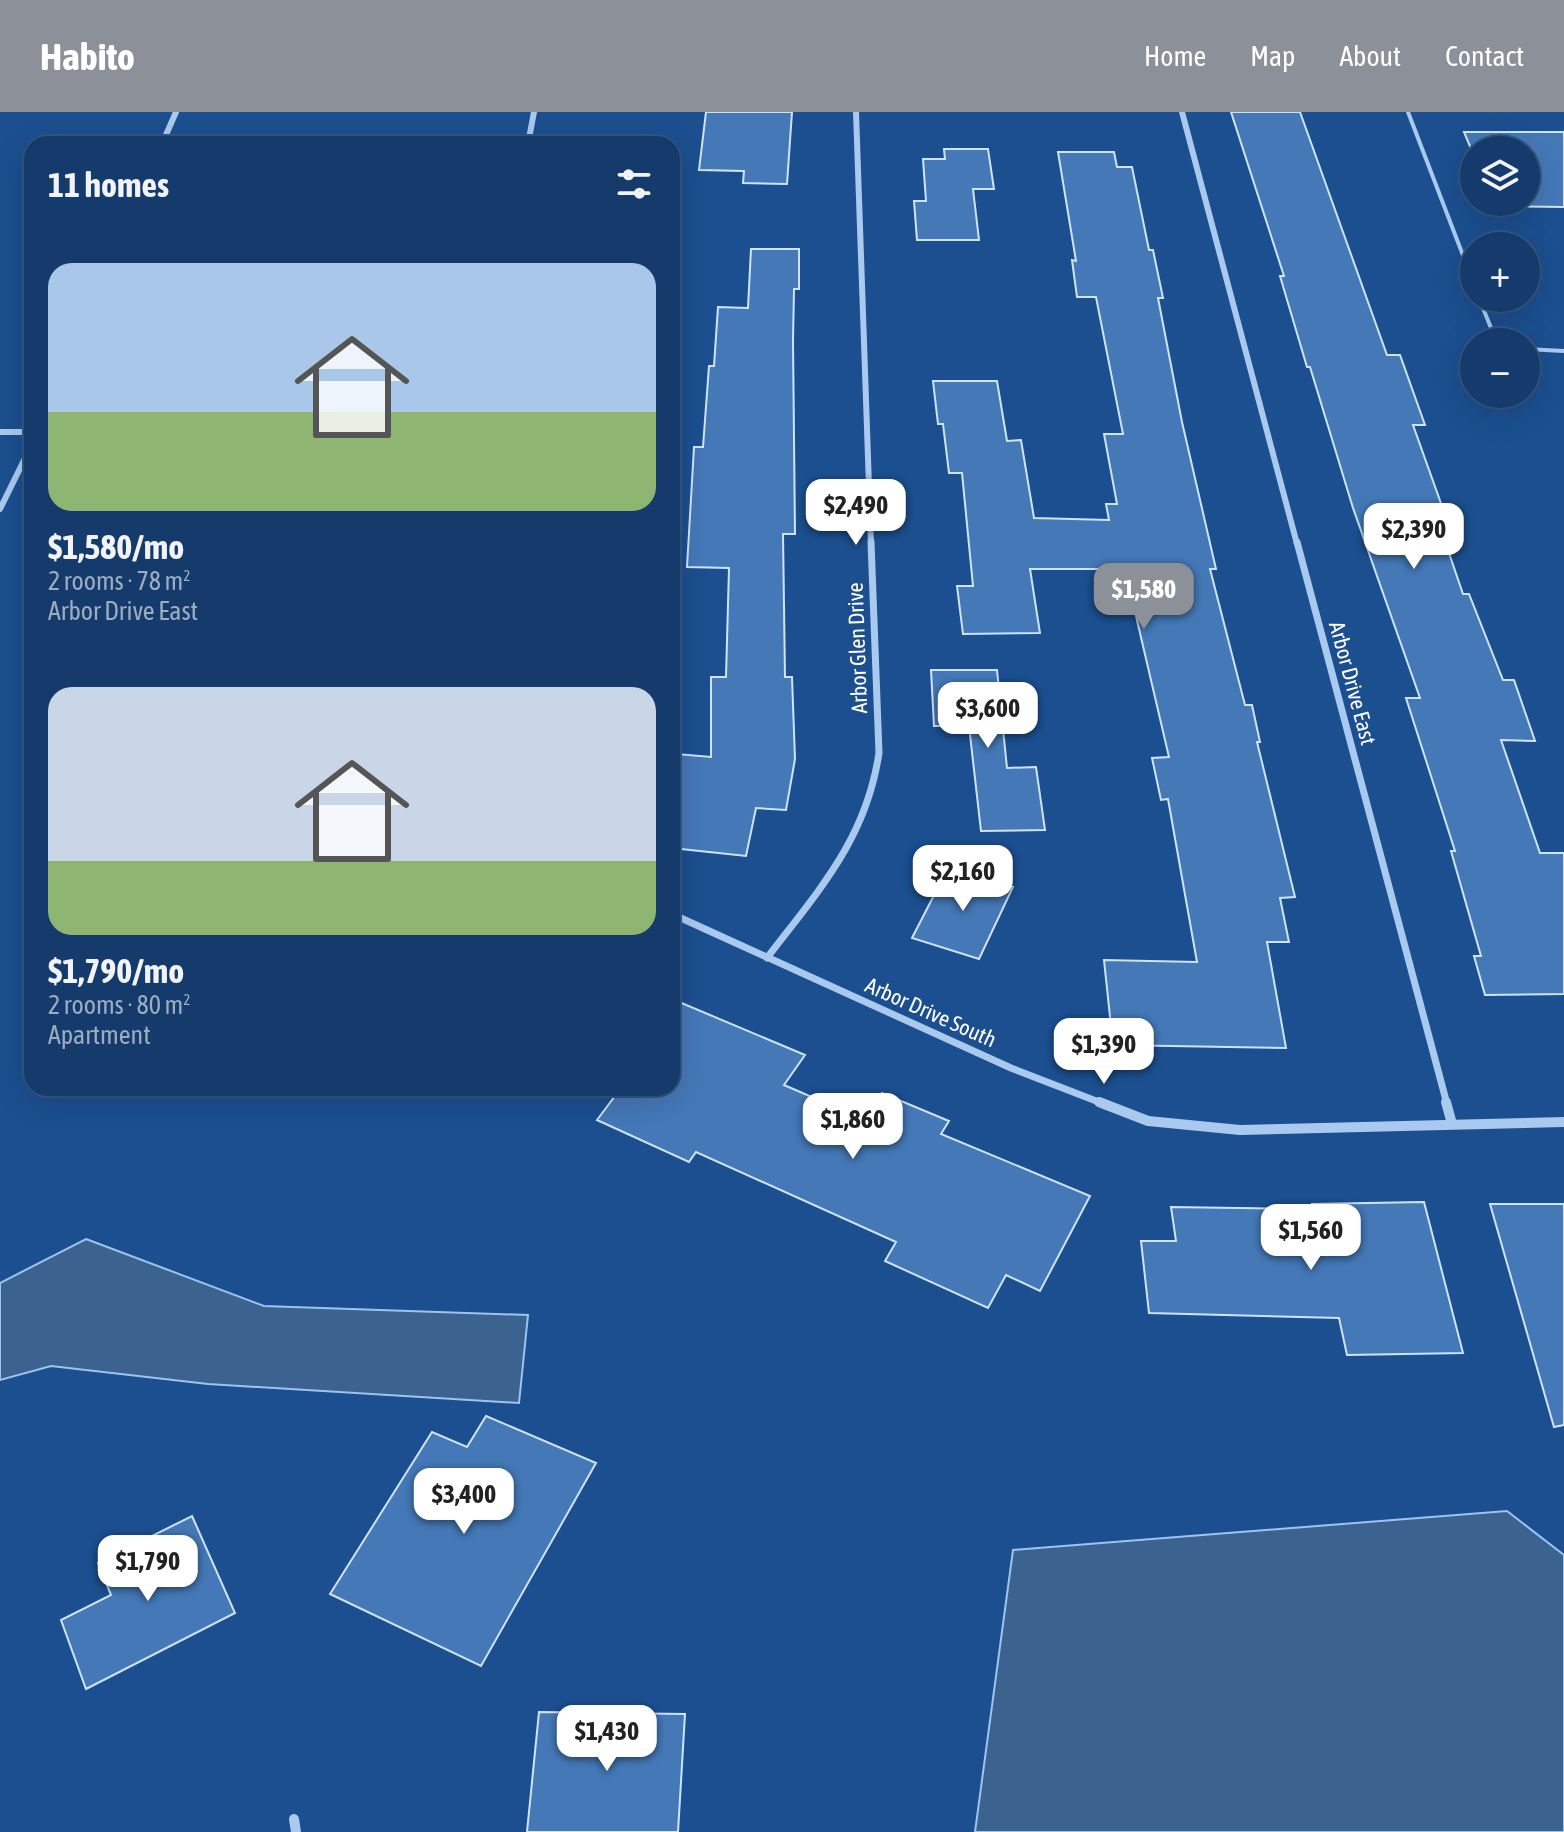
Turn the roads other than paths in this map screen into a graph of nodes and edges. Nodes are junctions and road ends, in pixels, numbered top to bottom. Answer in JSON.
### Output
{"nodes":[{"id":1,"x":176,"y":112,"type":"edge"},
{"id":2,"x":534,"y":112,"type":"edge"},
{"id":3,"x":856,"y":112,"type":"edge"},
{"id":4,"x":1182,"y":112,"type":"edge"},
{"id":5,"x":1408,"y":112,"type":"edge"},
{"id":6,"x":166,"y":136,"type":"edge"},
{"id":7,"x":530,"y":136,"type":"edge"},
{"id":8,"x":1460,"y":248,"type":"edge"},
{"id":9,"x":1540,"y":350,"type":"edge"},
{"id":10,"x":1564,"y":351,"type":"edge"},
{"id":11,"x":0,"y":432,"type":"edge"},
{"id":12,"x":24,"y":432,"type":"edge"},
{"id":13,"x":24,"y":460,"type":"edge"},
{"id":14,"x":0,"y":509,"type":"edge"},
{"id":15,"x":680,"y":918,"type":"edge"},
{"id":16,"x":767,"y":958,"type":"junction"},
{"id":17,"x":1564,"y":1122,"type":"edge"},
{"id":18,"x":1452,"y":1124,"type":"junction"},
{"id":19,"x":294,"y":1819,"type":"dead end"},
{"id":20,"x":296,"y":1832,"type":"edge"}],
"edges":[{"from":1,"to":6,"type":"street"},
{"from":2,"to":7,"type":"street"},
{"from":3,"to":16,"type":"street","name":"Arbor Glen Drive"},
{"from":4,"to":18,"type":"street","name":"Arbor Drive East"},
{"from":5,"to":8,"type":"lane"},
{"from":9,"to":10,"type":"lane"},
{"from":11,"to":12,"type":"street"},
{"from":13,"to":14,"type":"street"},
{"from":15,"to":16,"type":"street","name":"Arbor Drive South"},
{"from":16,"to":18,"type":"street","name":"Arbor Drive South"},
{"from":17,"to":18,"type":"street","name":"Arbor Drive South"},
{"from":19,"to":20,"type":"street"}]}
